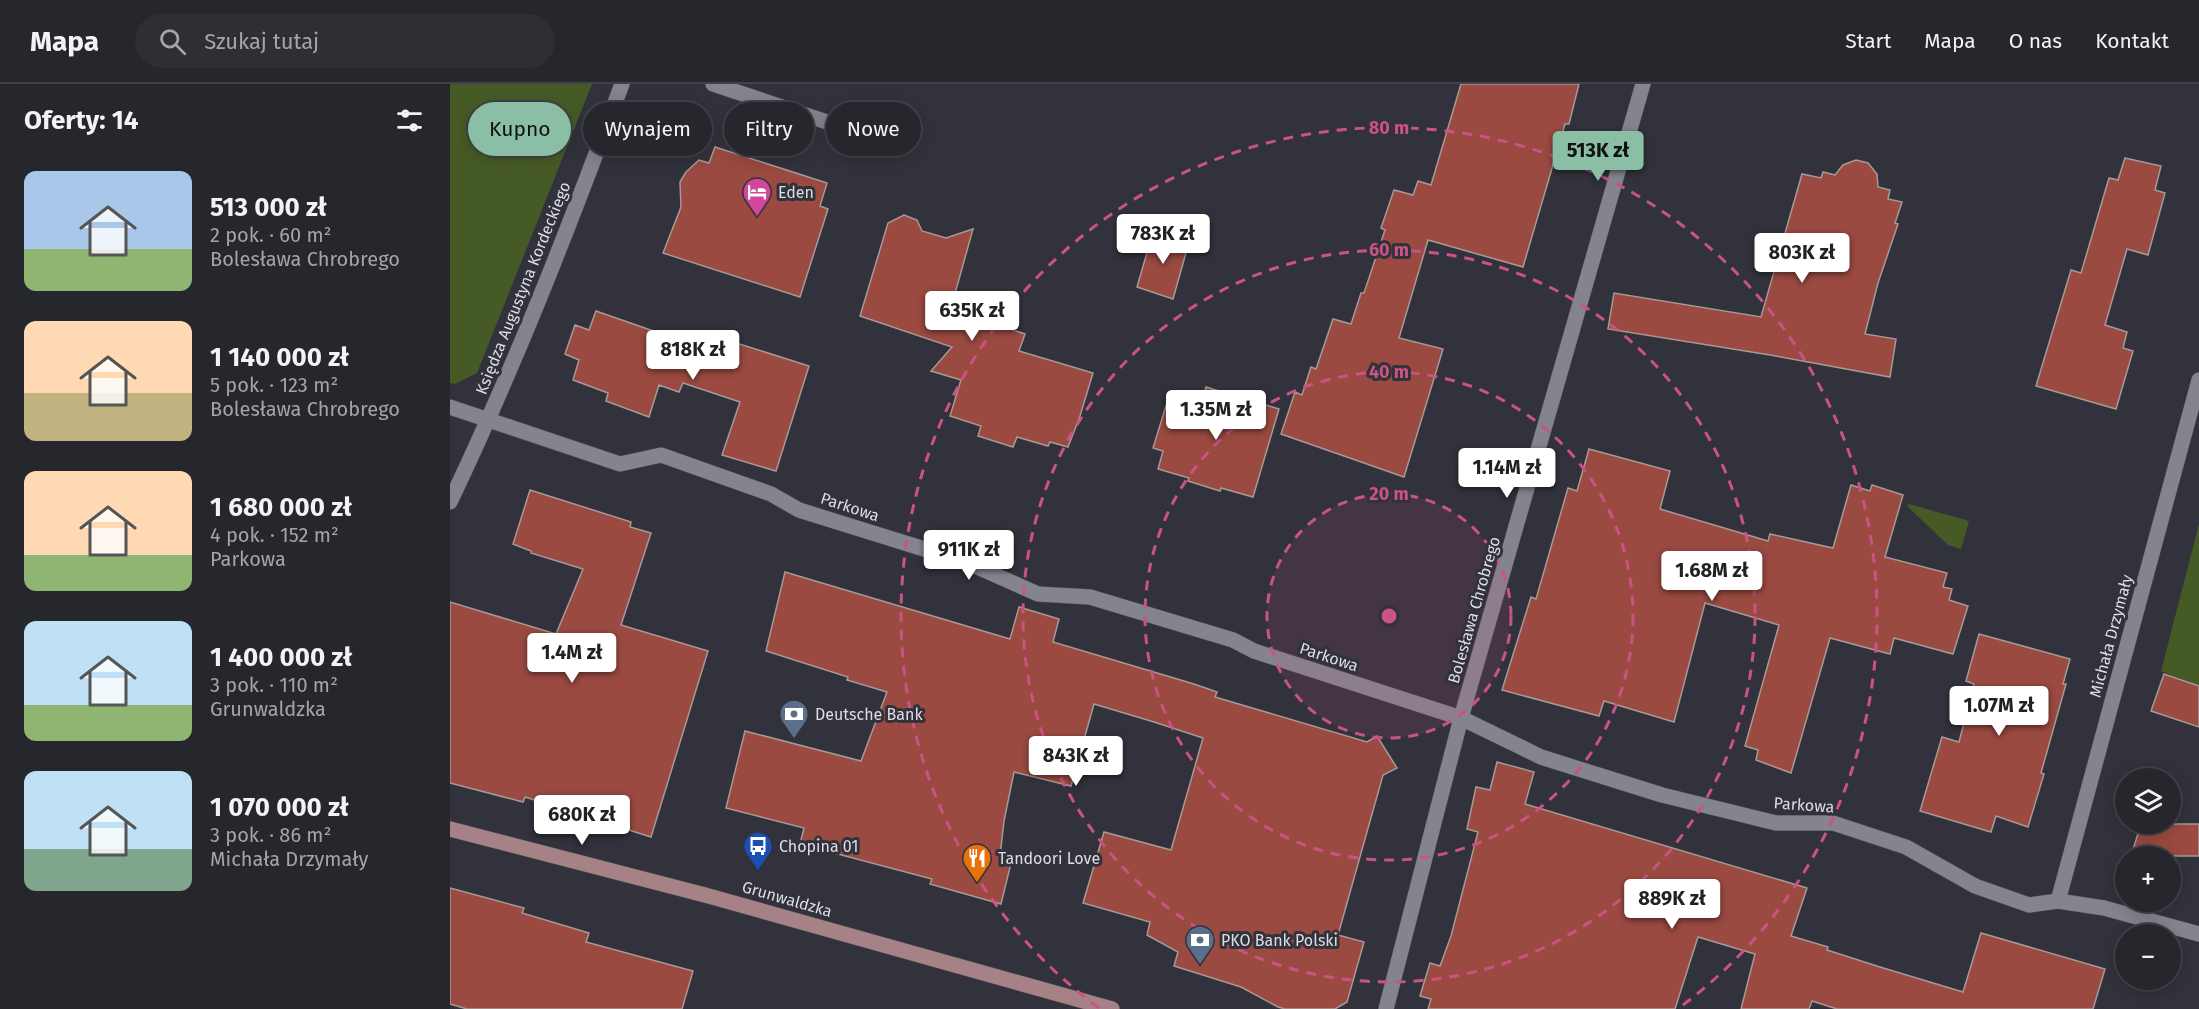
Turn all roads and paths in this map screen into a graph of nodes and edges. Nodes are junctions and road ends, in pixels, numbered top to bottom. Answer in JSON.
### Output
{"nodes":[{"id":1,"x":622,"y":84,"type":"edge"},
{"id":2,"x":713,"y":84,"type":"edge"},
{"id":3,"x":1643,"y":84,"type":"edge"},
{"id":4,"x":826,"y":121,"type":"edge"},
{"id":5,"x":2199,"y":380,"type":"edge"},
{"id":6,"x":450,"y":407,"type":"edge"},
{"id":7,"x":489,"y":420,"type":"junction"},
{"id":8,"x":450,"y":502,"type":"edge"},
{"id":9,"x":1461,"y":718,"type":"junction"},
{"id":10,"x":450,"y":829,"type":"edge"},
{"id":11,"x":2058,"y":901,"type":"junction"},
{"id":12,"x":2199,"y":934,"type":"edge"},
{"id":13,"x":1112,"y":1009,"type":"edge"},
{"id":14,"x":1386,"y":1009,"type":"edge"}],
"edges":[{"from":1,"to":7,"type":"street","name":"Księdza Augustyna Kordeckiego"},
{"from":2,"to":4,"type":"street"},
{"from":3,"to":9,"type":"street","name":"Bolesława Chrobrego"},
{"from":5,"to":11,"type":"street","name":"Michała Drzymały"},
{"from":6,"to":7,"type":"street","name":"Parkowa"},
{"from":7,"to":8,"type":"street","name":"Księdza Augustyna Kordeckiego"},
{"from":7,"to":9,"type":"street","name":"Parkowa"},
{"from":9,"to":11,"type":"street","name":"Parkowa"},
{"from":9,"to":14,"type":"street","name":"Bolesława Chrobrego"},
{"from":10,"to":13,"type":"street","name":"Grunwaldzka"},
{"from":11,"to":12,"type":"street","name":"Parkowa"}]}
